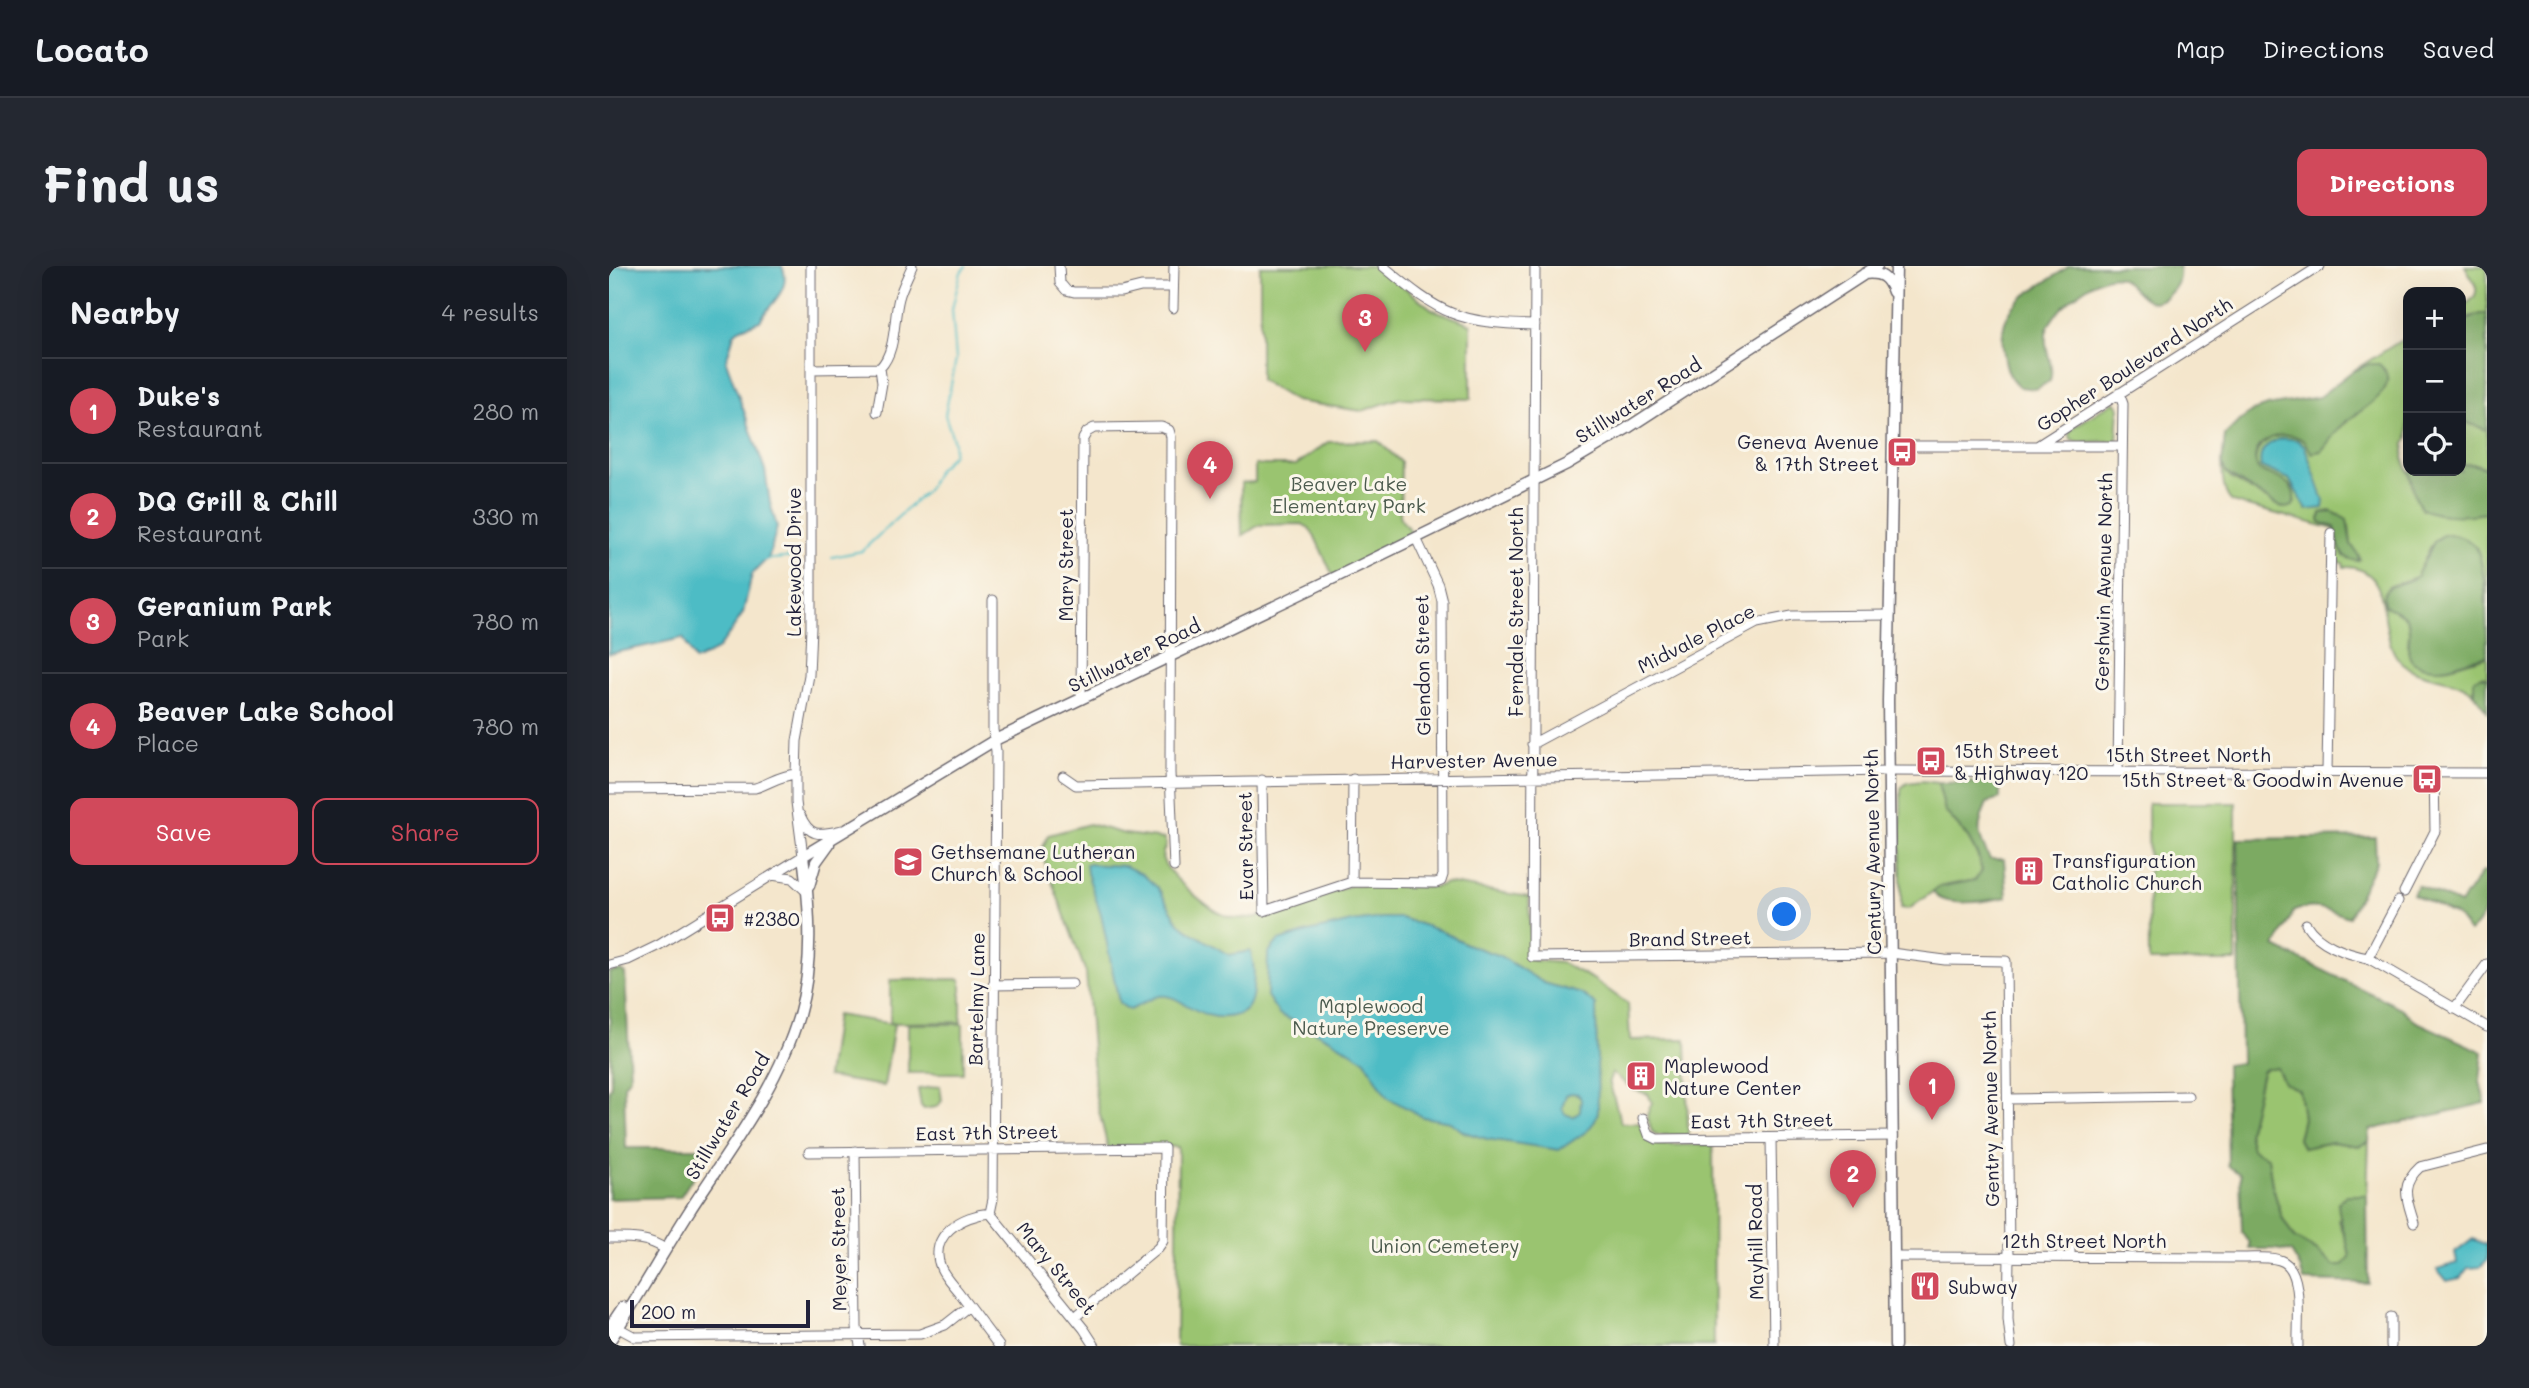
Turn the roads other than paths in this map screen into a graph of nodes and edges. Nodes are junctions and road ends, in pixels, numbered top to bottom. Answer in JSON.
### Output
{"nodes":[{"id":1,"x":811,"y":266,"type":"edge"},
{"id":2,"x":912,"y":266,"type":"edge"},
{"id":3,"x":1059,"y":266,"type":"edge"},
{"id":4,"x":1174,"y":266,"type":"edge"},
{"id":5,"x":1535,"y":266,"type":"edge"},
{"id":6,"x":1877,"y":266,"type":"edge"},
{"id":7,"x":1896,"y":266,"type":"edge"},
{"id":8,"x":2320,"y":266,"type":"edge"},
{"id":9,"x":1388,"y":268,"type":"edge"},
{"id":10,"x":1864,"y":274,"type":"junction"},
{"id":11,"x":1173,"y":287,"type":"junction"},
{"id":12,"x":1895,"y":300,"type":"junction"},
{"id":13,"x":1173,"y":308,"type":"dead end"},
{"id":14,"x":1535,"y":325,"type":"junction"},
{"id":15,"x":880,"y":368,"type":"junction"},
{"id":16,"x":811,"y":369,"type":"junction"},
{"id":17,"x":2119,"y":393,"type":"junction"},
{"id":18,"x":877,"y":412,"type":"dead end"},
{"id":19,"x":1893,"y":446,"type":"junction"},
{"id":20,"x":2037,"y":446,"type":"junction"},
{"id":21,"x":2122,"y":446,"type":"junction"},
{"id":22,"x":1533,"y":481,"type":"junction"},
{"id":23,"x":2331,"y":533,"type":"dead end"},
{"id":24,"x":1416,"y":538,"type":"junction"},
{"id":25,"x":993,"y":600,"type":"dead end"},
{"id":26,"x":1890,"y":615,"type":"junction"},
{"id":27,"x":1169,"y":657,"type":"junction"},
{"id":28,"x":1081,"y":699,"type":"junction"},
{"id":29,"x":995,"y":740,"type":"junction"},
{"id":30,"x":1532,"y":744,"type":"junction"},
{"id":31,"x":1888,"y":771,"type":"junction"},
{"id":32,"x":2118,"y":772,"type":"junction"},
{"id":33,"x":2327,"y":772,"type":"junction"},
{"id":34,"x":2434,"y":772,"type":"junction"},
{"id":35,"x":2487,"y":773,"type":"edge"},
{"id":36,"x":796,"y":774,"type":"junction"},
{"id":37,"x":1063,"y":776,"type":"dead end"},
{"id":38,"x":1532,"y":776,"type":"junction"},
{"id":39,"x":1441,"y":778,"type":"junction"},
{"id":40,"x":1353,"y":779,"type":"junction"},
{"id":41,"x":1262,"y":780,"type":"junction"},
{"id":42,"x":1171,"y":782,"type":"junction"},
{"id":43,"x":609,"y":789,"type":"edge"},
{"id":44,"x":796,"y":807,"type":"junction"},
{"id":45,"x":850,"y":827,"type":"junction"},
{"id":46,"x":836,"y":836,"type":"junction"},
{"id":47,"x":803,"y":856,"type":"junction"},
{"id":48,"x":1174,"y":867,"type":"dead end"},
{"id":49,"x":770,"y":876,"type":"junction"},
{"id":50,"x":1352,"y":882,"type":"junction"},
{"id":51,"x":808,"y":892,"type":"junction"},
{"id":52,"x":2305,"y":924,"type":"dead end"},
{"id":53,"x":1891,"y":953,"type":"junction"},
{"id":54,"x":1532,"y":957,"type":"joint"},
{"id":55,"x":2368,"y":958,"type":"junction"},
{"id":56,"x":2006,"y":961,"type":"joint"},
{"id":57,"x":2487,"y":964,"type":"edge"},
{"id":58,"x":609,"y":965,"type":"edge"},
{"id":59,"x":1072,"y":984,"type":"dead end"},
{"id":60,"x":993,"y":985,"type":"junction"},
{"id":61,"x":2453,"y":1009,"type":"junction"},
{"id":62,"x":2487,"y":1027,"type":"edge"},
{"id":63,"x":2188,"y":1096,"type":"dead end"},
{"id":64,"x":2008,"y":1100,"type":"junction"},
{"id":65,"x":1643,"y":1118,"type":"dead end"},
{"id":66,"x":1893,"y":1136,"type":"junction"},
{"id":67,"x":1770,"y":1138,"type":"junction"},
{"id":68,"x":992,"y":1149,"type":"junction"},
{"id":69,"x":2487,"y":1150,"type":"edge"},
{"id":70,"x":855,"y":1151,"type":"junction"},
{"id":71,"x":809,"y":1152,"type":"dead end"},
{"id":72,"x":990,"y":1213,"type":"junction"},
{"id":73,"x":2414,"y":1223,"type":"dead end"},
{"id":74,"x":609,"y":1238,"type":"edge"},
{"id":75,"x":2070,"y":1243,"type":"dead end"},
{"id":76,"x":665,"y":1249,"type":"junction"},
{"id":77,"x":1895,"y":1257,"type":"junction"},
{"id":78,"x":2009,"y":1257,"type":"junction"},
{"id":79,"x":2070,"y":1257,"type":"junction"},
{"id":80,"x":969,"y":1306,"type":"junction"},
{"id":81,"x":1075,"y":1317,"type":"junction"},
{"id":82,"x":2391,"y":1317,"type":"dead end"},
{"id":83,"x":613,"y":1327,"type":"edge"},
{"id":84,"x":858,"y":1334,"type":"junction"},
{"id":85,"x":609,"y":1342,"type":"edge"},
{"id":86,"x":860,"y":1346,"type":"edge"},
{"id":87,"x":999,"y":1346,"type":"edge"},
{"id":88,"x":1095,"y":1346,"type":"edge"},
{"id":89,"x":1774,"y":1346,"type":"edge"},
{"id":90,"x":1895,"y":1346,"type":"edge"},
{"id":91,"x":2011,"y":1346,"type":"edge"},
{"id":92,"x":2298,"y":1346,"type":"edge"},
{"id":93,"x":2391,"y":1346,"type":"edge"}],
"edges":[{"from":1,"to":16,"type":"street","name":"Lakewood Drive"},
{"from":2,"to":15,"type":"street"},
{"from":3,"to":11,"type":"street"},
{"from":4,"to":11,"type":"street"},
{"from":5,"to":14,"type":"street","name":"Ferndale Street North"},
{"from":6,"to":10,"type":"main road","name":"Stillwater Road"},
{"from":7,"to":12,"type":"main road","name":"Century Avenue North"},
{"from":8,"to":17,"type":"street","name":"Gopher Boulevard North"},
{"from":9,"to":14,"type":"street"},
{"from":10,"to":12,"type":"main road"},
{"from":10,"to":22,"type":"main road","name":"Stillwater Road"},
{"from":11,"to":13,"type":"street"},
{"from":12,"to":19,"type":"main road","name":"Century Avenue North"},
{"from":14,"to":22,"type":"street","name":"Ferndale Street North"},
{"from":15,"to":16,"type":"street"},
{"from":15,"to":18,"type":"street"},
{"from":16,"to":36,"type":"street","name":"Lakewood Drive"},
{"from":17,"to":20,"type":"street","name":"Gopher Boulevard North"},
{"from":17,"to":21,"type":"street","name":"Gershwin Avenue North"},
{"from":19,"to":20,"type":"street"},
{"from":19,"to":26,"type":"main road","name":"Century Avenue North"},
{"from":20,"to":21,"type":"street"},
{"from":21,"to":32,"type":"street","name":"Gershwin Avenue North"},
{"from":22,"to":24,"type":"main road","name":"Stillwater Road"},
{"from":22,"to":30,"type":"street","name":"Ferndale Street North"},
{"from":23,"to":33,"type":"street"},
{"from":24,"to":27,"type":"main road","name":"Stillwater Road"},
{"from":24,"to":39,"type":"street","name":"Glendon Street"},
{"from":25,"to":29,"type":"street","name":"Bartelmy Lane"},
{"from":26,"to":30,"type":"street","name":"Midvale Place"},
{"from":26,"to":31,"type":"main road","name":"Century Avenue North"},
{"from":27,"to":28,"type":"main road","name":"Stillwater Road"},
{"from":27,"to":28,"type":"street","name":"Mary Street"},
{"from":27,"to":42,"type":"street"},
{"from":28,"to":29,"type":"main road","name":"Stillwater Road"},
{"from":29,"to":45,"type":"main road","name":"Stillwater Road"},
{"from":29,"to":60,"type":"street","name":"Bartelmy Lane"},
{"from":30,"to":38,"type":"street","name":"Ferndale Street North"},
{"from":31,"to":32,"type":"street","name":"15th Street North"},
{"from":31,"to":38,"type":"street","name":"Harvester Avenue"},
{"from":31,"to":53,"type":"main road","name":"Century Avenue North"},
{"from":32,"to":33,"type":"street","name":"15th Street North"},
{"from":33,"to":34,"type":"street","name":"15th Street North"},
{"from":34,"to":35,"type":"street","name":"15th Street North"},
{"from":34,"to":55,"type":"street"},
{"from":36,"to":43,"type":"street"},
{"from":36,"to":44,"type":"street","name":"Lakewood Drive"},
{"from":37,"to":42,"type":"street","name":"Harvester Avenue"},
{"from":38,"to":39,"type":"street","name":"Harvester Avenue"},
{"from":38,"to":54,"type":"street","name":"Ferndale Street North"},
{"from":39,"to":40,"type":"street","name":"Harvester Avenue"},
{"from":39,"to":50,"type":"street","name":"Glendon Street"},
{"from":40,"to":41,"type":"street","name":"Harvester Avenue"},
{"from":40,"to":50,"type":"street"},
{"from":41,"to":42,"type":"street","name":"Harvester Avenue"},
{"from":41,"to":50,"type":"street","name":"Evar Street"},
{"from":42,"to":48,"type":"street"},
{"from":44,"to":45,"type":"street"},
{"from":44,"to":47,"type":"street","name":"Lakewood Drive"},
{"from":45,"to":46,"type":"main road","name":"Stillwater Road"},
{"from":46,"to":47,"type":"main road","name":"Stillwater Road"},
{"from":46,"to":51,"type":"main road"},
{"from":47,"to":49,"type":"street"},
{"from":47,"to":51,"type":"main road","name":"Stillwater Road"},
{"from":49,"to":51,"type":"street"},
{"from":49,"to":58,"type":"street"},
{"from":51,"to":76,"type":"main road","name":"Stillwater Road"},
{"from":52,"to":55,"type":"street"},
{"from":53,"to":54,"type":"street","name":"Brand Street"},
{"from":53,"to":56,"type":"street","name":"Brand Street"},
{"from":53,"to":66,"type":"main road","name":"Century Avenue North"},
{"from":55,"to":61,"type":"street"},
{"from":56,"to":64,"type":"street","name":"Gentry Avenue North"},
{"from":57,"to":61,"type":"street"},
{"from":59,"to":60,"type":"street"},
{"from":60,"to":68,"type":"street","name":"Bartelmy Lane"},
{"from":61,"to":62,"type":"street"},
{"from":63,"to":64,"type":"street"},
{"from":64,"to":78,"type":"street","name":"Gentry Avenue North"},
{"from":65,"to":67,"type":"street","name":"East 7th Street"},
{"from":66,"to":67,"type":"street","name":"East 7th Street"},
{"from":66,"to":77,"type":"main road","name":"Century Avenue North"},
{"from":67,"to":89,"type":"street","name":"Mayhill Road"},
{"from":68,"to":70,"type":"street","name":"East 7th Street"},
{"from":68,"to":72,"type":"street","name":"Bartelmy Lane"},
{"from":68,"to":81,"type":"street","name":"East 7th Street"},
{"from":69,"to":73,"type":"street"},
{"from":70,"to":71,"type":"street","name":"East 7th Street"},
{"from":70,"to":84,"type":"street","name":"Meyer Street"},
{"from":72,"to":80,"type":"street"},
{"from":72,"to":81,"type":"street","name":"Mary Street"},
{"from":74,"to":76,"type":"street"},
{"from":75,"to":79,"type":"street"},
{"from":76,"to":83,"type":"main road","name":"Stillwater Road"},
{"from":77,"to":78,"type":"street","name":"12th Street North"},
{"from":77,"to":90,"type":"main road","name":"Century Avenue North"},
{"from":78,"to":79,"type":"street","name":"12th Street North"},
{"from":78,"to":91,"type":"street"},
{"from":79,"to":92,"type":"street","name":"12th Street North"},
{"from":80,"to":84,"type":"street"},
{"from":80,"to":87,"type":"street"},
{"from":81,"to":88,"type":"street","name":"Mary Street"},
{"from":82,"to":93,"type":"street"},
{"from":83,"to":84,"type":"street"},
{"from":83,"to":85,"type":"main road","name":"Stillwater Road"},
{"from":84,"to":86,"type":"street","name":"Meyer Street"}]}
